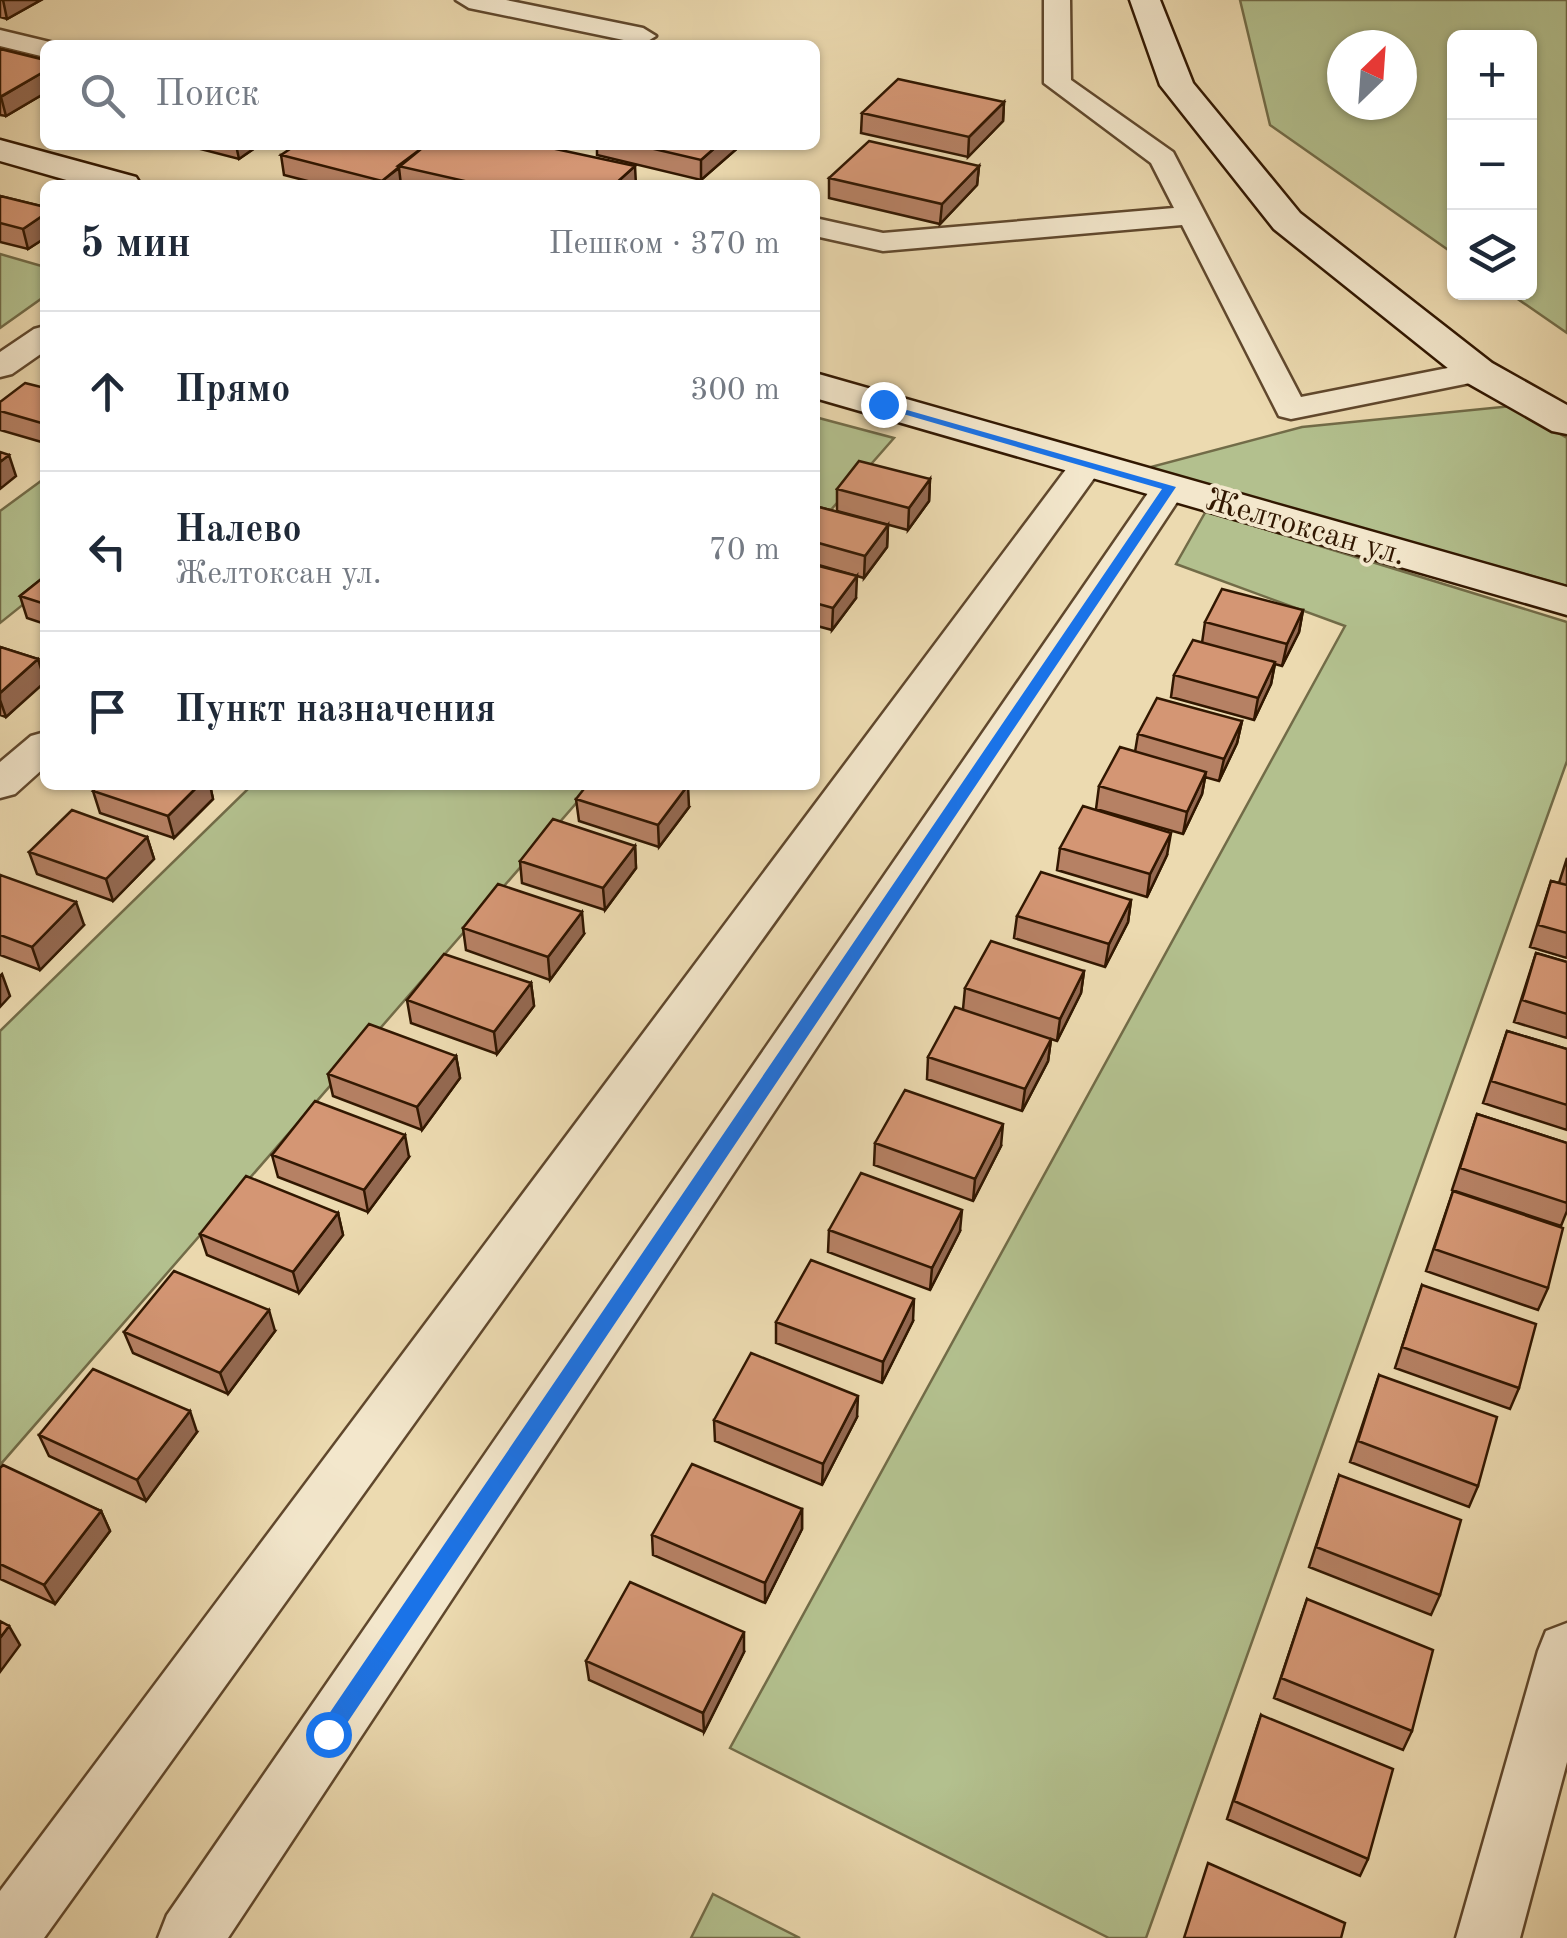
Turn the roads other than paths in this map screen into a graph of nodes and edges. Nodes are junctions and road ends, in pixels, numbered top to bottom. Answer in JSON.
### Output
{"nodes":[{"id":1,"x":469,"y":0,"type":"edge"},
{"id":2,"x":1057,"y":0,"type":"edge"},
{"id":3,"x":1145,"y":0,"type":"edge"},
{"id":4,"x":643,"y":36,"type":"dead end"},
{"id":5,"x":0,"y":38,"type":"edge"},
{"id":6,"x":40,"y":48,"type":"edge"},
{"id":7,"x":0,"y":150,"type":"edge"},
{"id":8,"x":105,"y":180,"type":"edge"},
{"id":9,"x":1189,"y":216,"type":"junction"},
{"id":10,"x":820,"y":227,"type":"edge"},
{"id":11,"x":40,"y":340,"type":"edge"},
{"id":12,"x":0,"y":368,"type":"edge"},
{"id":13,"x":1478,"y":372,"type":"junction"},
{"id":14,"x":820,"y":386,"type":"edge"},
{"id":15,"x":1567,"y":422,"type":"edge"},
{"id":16,"x":1088,"y":464,"type":"junction"},
{"id":17,"x":1169,"y":487,"type":"junction"},
{"id":18,"x":1567,"y":602,"type":"edge"},
{"id":19,"x":40,"y":748,"type":"edge"},
{"id":20,"x":0,"y":784,"type":"edge"},
{"id":21,"x":1567,"y":1650,"type":"edge"},
{"id":22,"x":5,"y":1938,"type":"edge"},
{"id":23,"x":190,"y":1938,"type":"edge"},
{"id":24,"x":1488,"y":1938,"type":"edge"}],
"edges":[{"from":1,"to":4,"type":"street"},
{"from":2,"to":9,"type":"street"},
{"from":3,"to":13,"type":"main road"},
{"from":5,"to":6,"type":"street"},
{"from":7,"to":8,"type":"main road"},
{"from":9,"to":10,"type":"street"},
{"from":9,"to":13,"type":"street"},
{"from":11,"to":12,"type":"street"},
{"from":13,"to":15,"type":"main road"},
{"from":14,"to":16,"type":"main road","name":"Желтоксан ул."},
{"from":16,"to":17,"type":"main road","name":"Желтоксан ул."},
{"from":16,"to":22,"type":"street"},
{"from":17,"to":18,"type":"main road","name":"Желтоксан ул."},
{"from":17,"to":23,"type":"street"},
{"from":19,"to":20,"type":"street"},
{"from":21,"to":24,"type":"street"}]}
